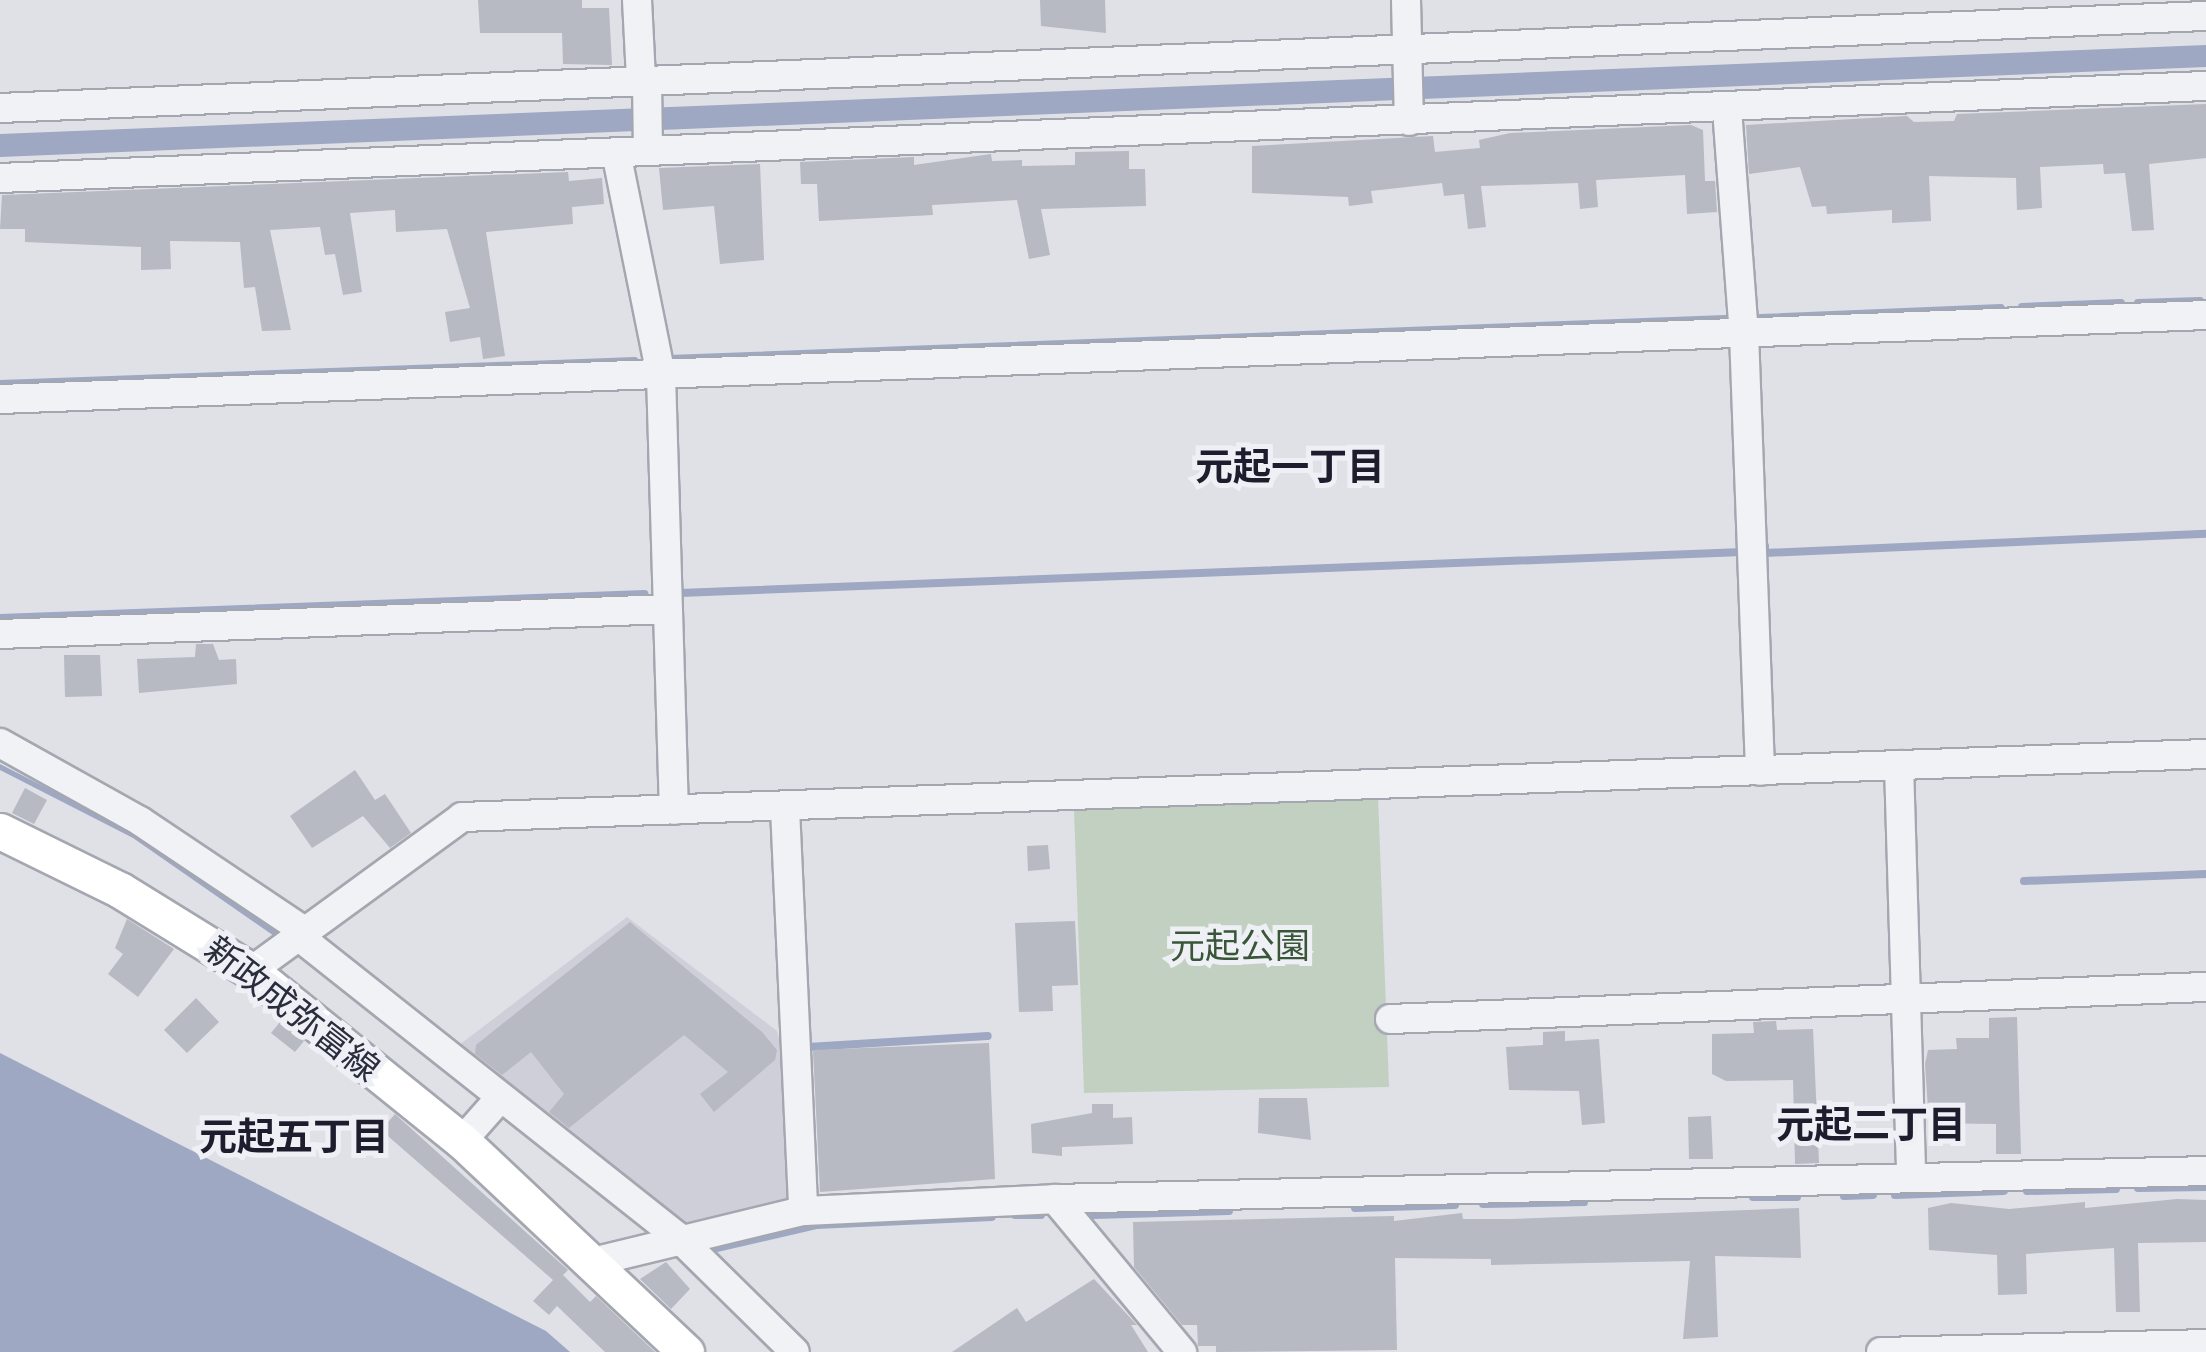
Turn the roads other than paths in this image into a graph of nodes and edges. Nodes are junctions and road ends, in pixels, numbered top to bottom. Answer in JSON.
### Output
{"nodes":[{"id":1,"x":637,"y":0,"type":"edge"},
{"id":2,"x":1406,"y":0,"type":"edge"},
{"id":3,"x":2206,"y":16,"type":"edge"},
{"id":4,"x":1409,"y":55,"type":"junction"},
{"id":5,"x":645,"y":85,"type":"junction"},
{"id":6,"x":2206,"y":86,"type":"edge"},
{"id":7,"x":0,"y":108,"type":"edge"},
{"id":8,"x":1727,"y":109,"type":"junction"},
{"id":9,"x":1409,"y":115,"type":"junction"},
{"id":10,"x":648,"y":145,"type":"junction"},
{"id":11,"x":616,"y":152,"type":"junction"},
{"id":12,"x":0,"y":178,"type":"edge"},
{"id":13,"x":2206,"y":315,"type":"edge"},
{"id":14,"x":1744,"y":333,"type":"junction"},
{"id":15,"x":661,"y":375,"type":"junction"},
{"id":16,"x":0,"y":399,"type":"edge"},
{"id":17,"x":668,"y":609,"type":"junction"},
{"id":18,"x":0,"y":634,"type":"edge"},
{"id":19,"x":0,"y":743,"type":"edge"},
{"id":20,"x":2206,"y":754,"type":"edge"},
{"id":21,"x":1899,"y":765,"type":"junction"},
{"id":22,"x":1760,"y":771,"type":"junction"},
{"id":23,"x":786,"y":808,"type":"junction"},
{"id":24,"x":674,"y":810,"type":"junction"},
{"id":25,"x":0,"y":832,"type":"edge"},
{"id":26,"x":300,"y":932,"type":"junction"},
{"id":27,"x":251,"y":971,"type":"junction"},
{"id":28,"x":2206,"y":987,"type":"edge"},
{"id":29,"x":1906,"y":1000,"type":"junction"},
{"id":30,"x":1390,"y":1019,"type":"dead end"},
{"id":31,"x":500,"y":1098,"type":"junction"},
{"id":32,"x":462,"y":1140,"type":"junction"},
{"id":33,"x":2206,"y":1171,"type":"edge"},
{"id":34,"x":1911,"y":1178,"type":"junction"},
{"id":35,"x":1054,"y":1199,"type":"junction"},
{"id":36,"x":802,"y":1211,"type":"junction"},
{"id":37,"x":677,"y":1236,"type":"junction"},
{"id":38,"x":592,"y":1262,"type":"junction"},
{"id":39,"x":2206,"y":1344,"type":"edge"},
{"id":40,"x":686,"y":1352,"type":"edge"},
{"id":41,"x":796,"y":1352,"type":"edge"},
{"id":42,"x":1182,"y":1352,"type":"edge"},
{"id":43,"x":1881,"y":1352,"type":"edge"}],
"edges":[{"from":1,"to":5,"type":"street"},
{"from":2,"to":4,"type":"street"},
{"from":3,"to":4,"type":"street"},
{"from":4,"to":5,"type":"street"},
{"from":4,"to":9,"type":"street"},
{"from":5,"to":7,"type":"street"},
{"from":5,"to":10,"type":"street"},
{"from":6,"to":8,"type":"street"},
{"from":8,"to":9,"type":"street"},
{"from":8,"to":14,"type":"street"},
{"from":9,"to":10,"type":"street"},
{"from":10,"to":11,"type":"street"},
{"from":11,"to":12,"type":"street"},
{"from":11,"to":15,"type":"street"},
{"from":13,"to":14,"type":"street"},
{"from":14,"to":15,"type":"street"},
{"from":14,"to":22,"type":"street"},
{"from":15,"to":16,"type":"street"},
{"from":15,"to":17,"type":"street"},
{"from":17,"to":18,"type":"street"},
{"from":17,"to":24,"type":"street"},
{"from":19,"to":26,"type":"street"},
{"from":20,"to":21,"type":"street"},
{"from":21,"to":22,"type":"street"},
{"from":21,"to":29,"type":"street"},
{"from":22,"to":23,"type":"street"},
{"from":23,"to":24,"type":"street"},
{"from":23,"to":36,"type":"street"},
{"from":24,"to":26,"type":"street"},
{"from":25,"to":27,"type":"main road","name":"新政成弥富線"},
{"from":26,"to":27,"type":"street"},
{"from":26,"to":31,"type":"street"},
{"from":27,"to":32,"type":"main road","name":"新政成弥富線"},
{"from":28,"to":29,"type":"street"},
{"from":29,"to":30,"type":"street"},
{"from":29,"to":34,"type":"street"},
{"from":31,"to":32,"type":"street"},
{"from":31,"to":37,"type":"street"},
{"from":32,"to":38,"type":"main road","name":"新政成弥富線"},
{"from":33,"to":34,"type":"street"},
{"from":34,"to":35,"type":"street"},
{"from":35,"to":36,"type":"street"},
{"from":35,"to":42,"type":"street"},
{"from":36,"to":37,"type":"street"},
{"from":37,"to":38,"type":"street"},
{"from":37,"to":41,"type":"street"},
{"from":38,"to":40,"type":"main road","name":"新政成弥富線"},
{"from":39,"to":43,"type":"street"}]}
